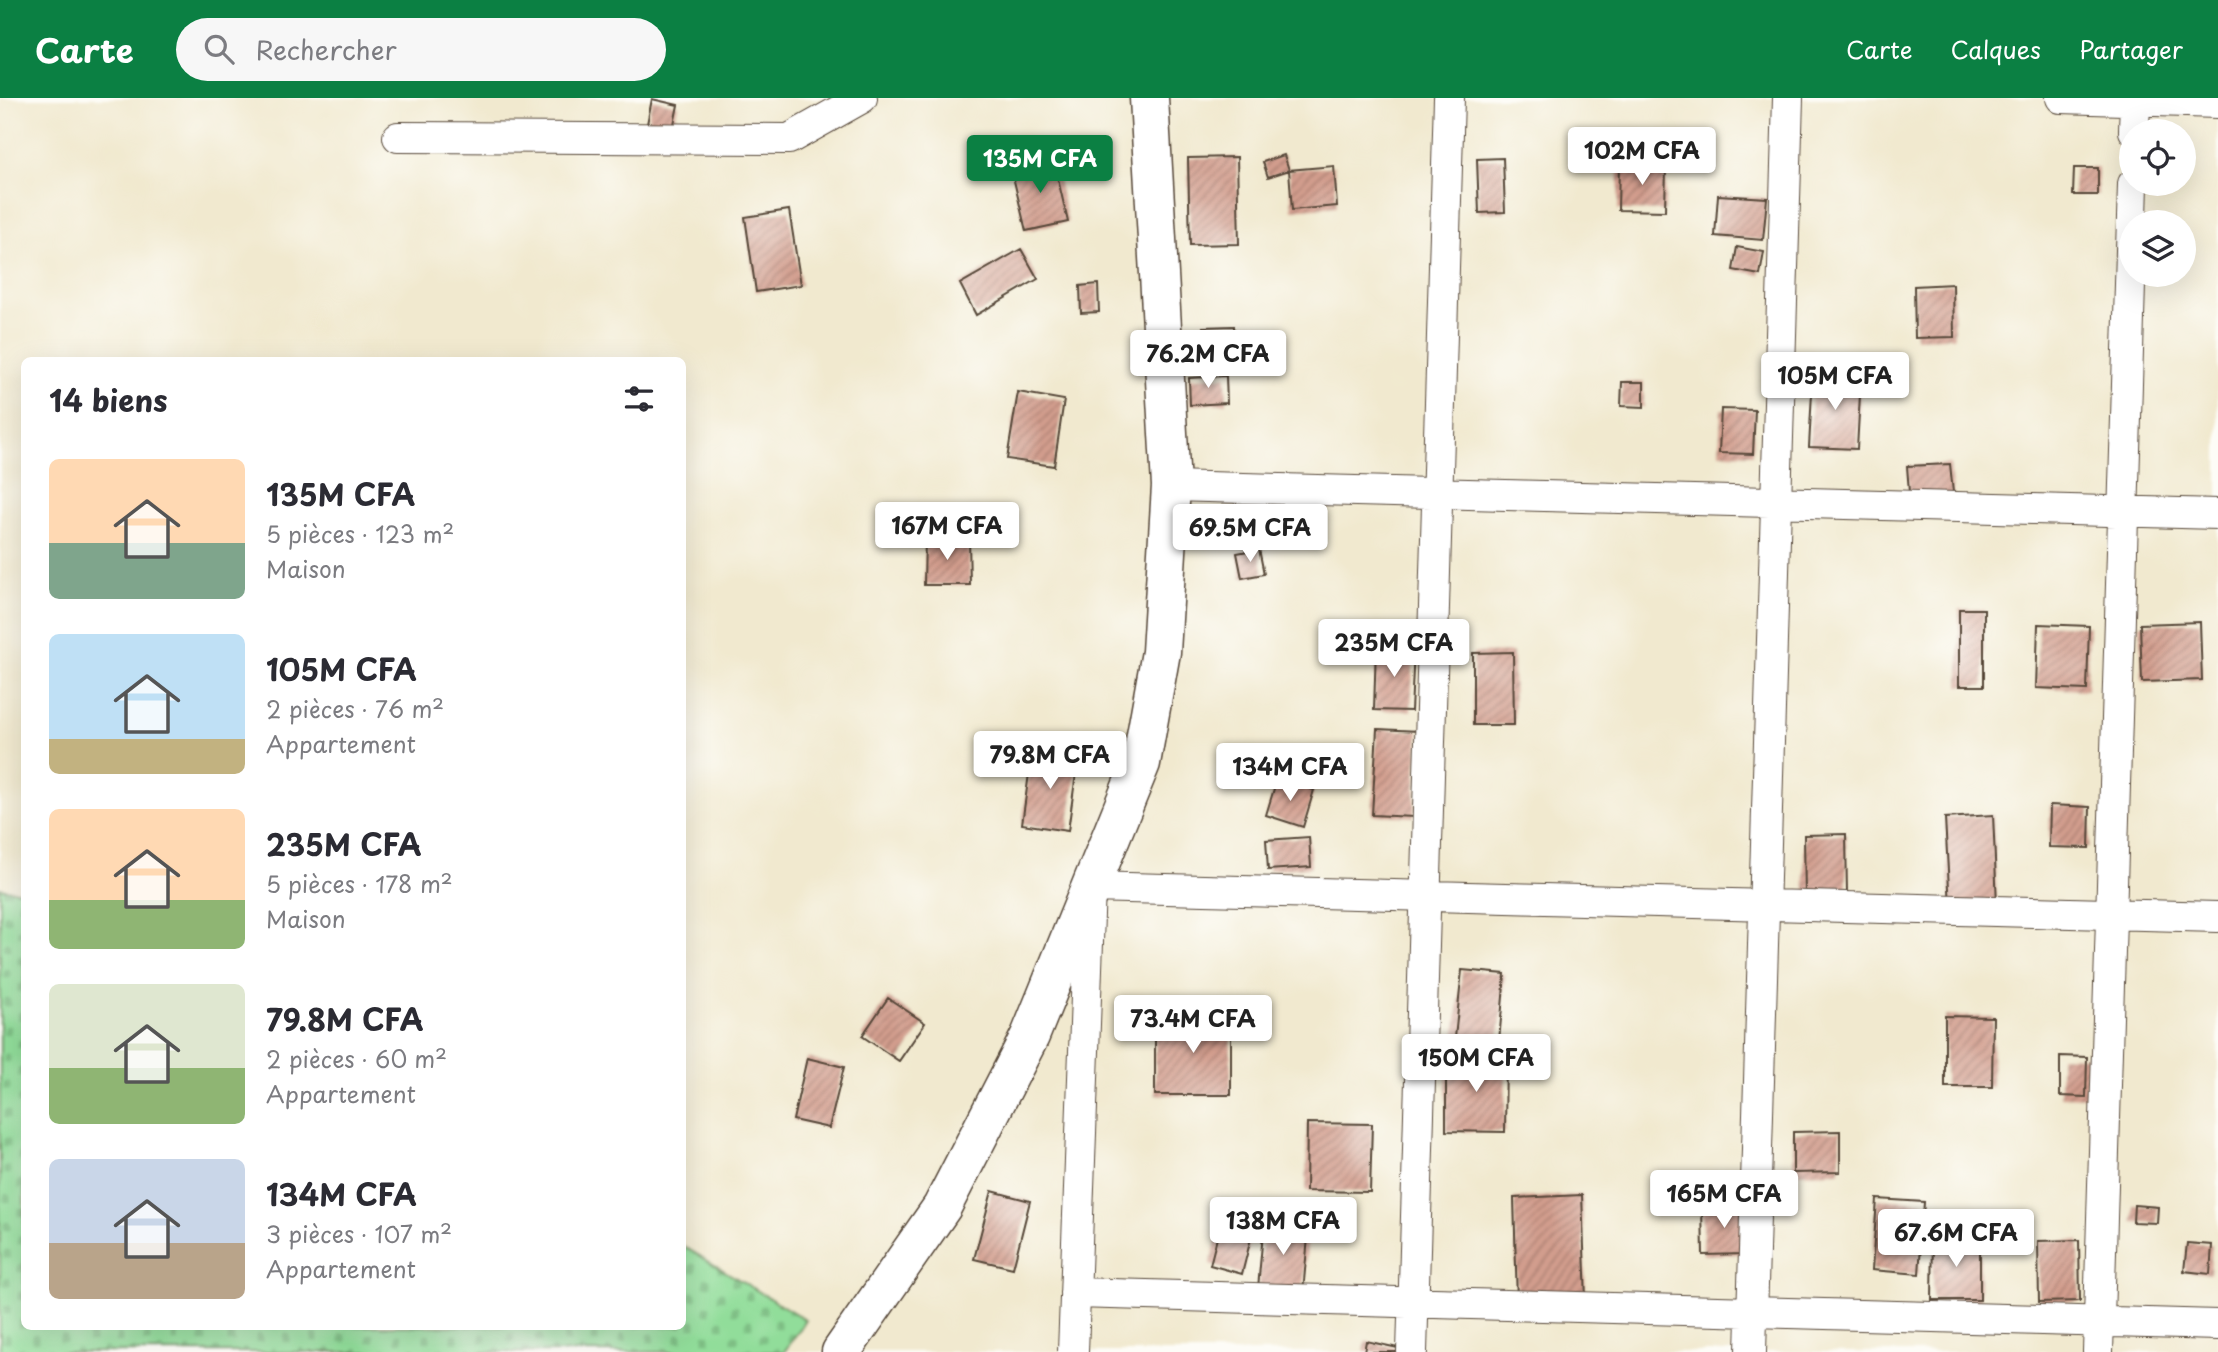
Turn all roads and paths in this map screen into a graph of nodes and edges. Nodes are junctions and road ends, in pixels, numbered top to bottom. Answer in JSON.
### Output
{"nodes":[{"id":1,"x":862,"y":98,"type":"edge"},
{"id":2,"x":1149,"y":98,"type":"edge"},
{"id":3,"x":1449,"y":98,"type":"edge"},
{"id":4,"x":1787,"y":98,"type":"edge"},
{"id":5,"x":2061,"y":98,"type":"edge"},
{"id":6,"x":2135,"y":100,"type":"junction"},
{"id":7,"x":2218,"y":103,"type":"edge"},
{"id":8,"x":2134,"y":119,"type":"edge"},
{"id":9,"x":398,"y":137,"type":"dead end"},
{"id":10,"x":2133,"y":196,"type":"edge"},
{"id":11,"x":1171,"y":486,"type":"junction"},
{"id":12,"x":1438,"y":493,"type":"junction"},
{"id":13,"x":1776,"y":502,"type":"junction"},
{"id":14,"x":2123,"y":512,"type":"junction"},
{"id":15,"x":2218,"y":514,"type":"edge"},
{"id":16,"x":1090,"y":887,"type":"junction"},
{"id":17,"x":1426,"y":895,"type":"junction"},
{"id":18,"x":1764,"y":904,"type":"junction"},
{"id":19,"x":2111,"y":914,"type":"junction"},
{"id":20,"x":2218,"y":917,"type":"edge"},
{"id":21,"x":1075,"y":1293,"type":"junction"},
{"id":22,"x":1413,"y":1303,"type":"junction"},
{"id":23,"x":1752,"y":1312,"type":"junction"},
{"id":24,"x":2099,"y":1321,"type":"junction"},
{"id":25,"x":2218,"y":1325,"type":"edge"},
{"id":26,"x":841,"y":1352,"type":"edge"},
{"id":27,"x":1073,"y":1352,"type":"edge"},
{"id":28,"x":1412,"y":1352,"type":"edge"},
{"id":29,"x":1751,"y":1352,"type":"edge"},
{"id":30,"x":2098,"y":1352,"type":"edge"}],
"edges":[{"from":1,"to":9,"type":"street"},
{"from":2,"to":11,"type":"street"},
{"from":3,"to":12,"type":"street"},
{"from":4,"to":13,"type":"street"},
{"from":5,"to":6,"type":"street"},
{"from":6,"to":7,"type":"street"},
{"from":6,"to":8,"type":"street"},
{"from":10,"to":14,"type":"street"},
{"from":11,"to":12,"type":"street"},
{"from":11,"to":16,"type":"street"},
{"from":12,"to":13,"type":"street"},
{"from":12,"to":17,"type":"street"},
{"from":13,"to":14,"type":"street"},
{"from":13,"to":18,"type":"street"},
{"from":14,"to":15,"type":"street"},
{"from":14,"to":19,"type":"street"},
{"from":16,"to":17,"type":"street"},
{"from":16,"to":21,"type":"street"},
{"from":16,"to":26,"type":"street"},
{"from":17,"to":18,"type":"street"},
{"from":17,"to":22,"type":"street"},
{"from":18,"to":19,"type":"street"},
{"from":18,"to":23,"type":"street"},
{"from":19,"to":20,"type":"street"},
{"from":19,"to":24,"type":"street"},
{"from":21,"to":22,"type":"street"},
{"from":21,"to":27,"type":"street"},
{"from":22,"to":23,"type":"street"},
{"from":22,"to":28,"type":"street"},
{"from":23,"to":24,"type":"street"},
{"from":23,"to":29,"type":"street"},
{"from":24,"to":25,"type":"street"},
{"from":24,"to":30,"type":"street"}]}
